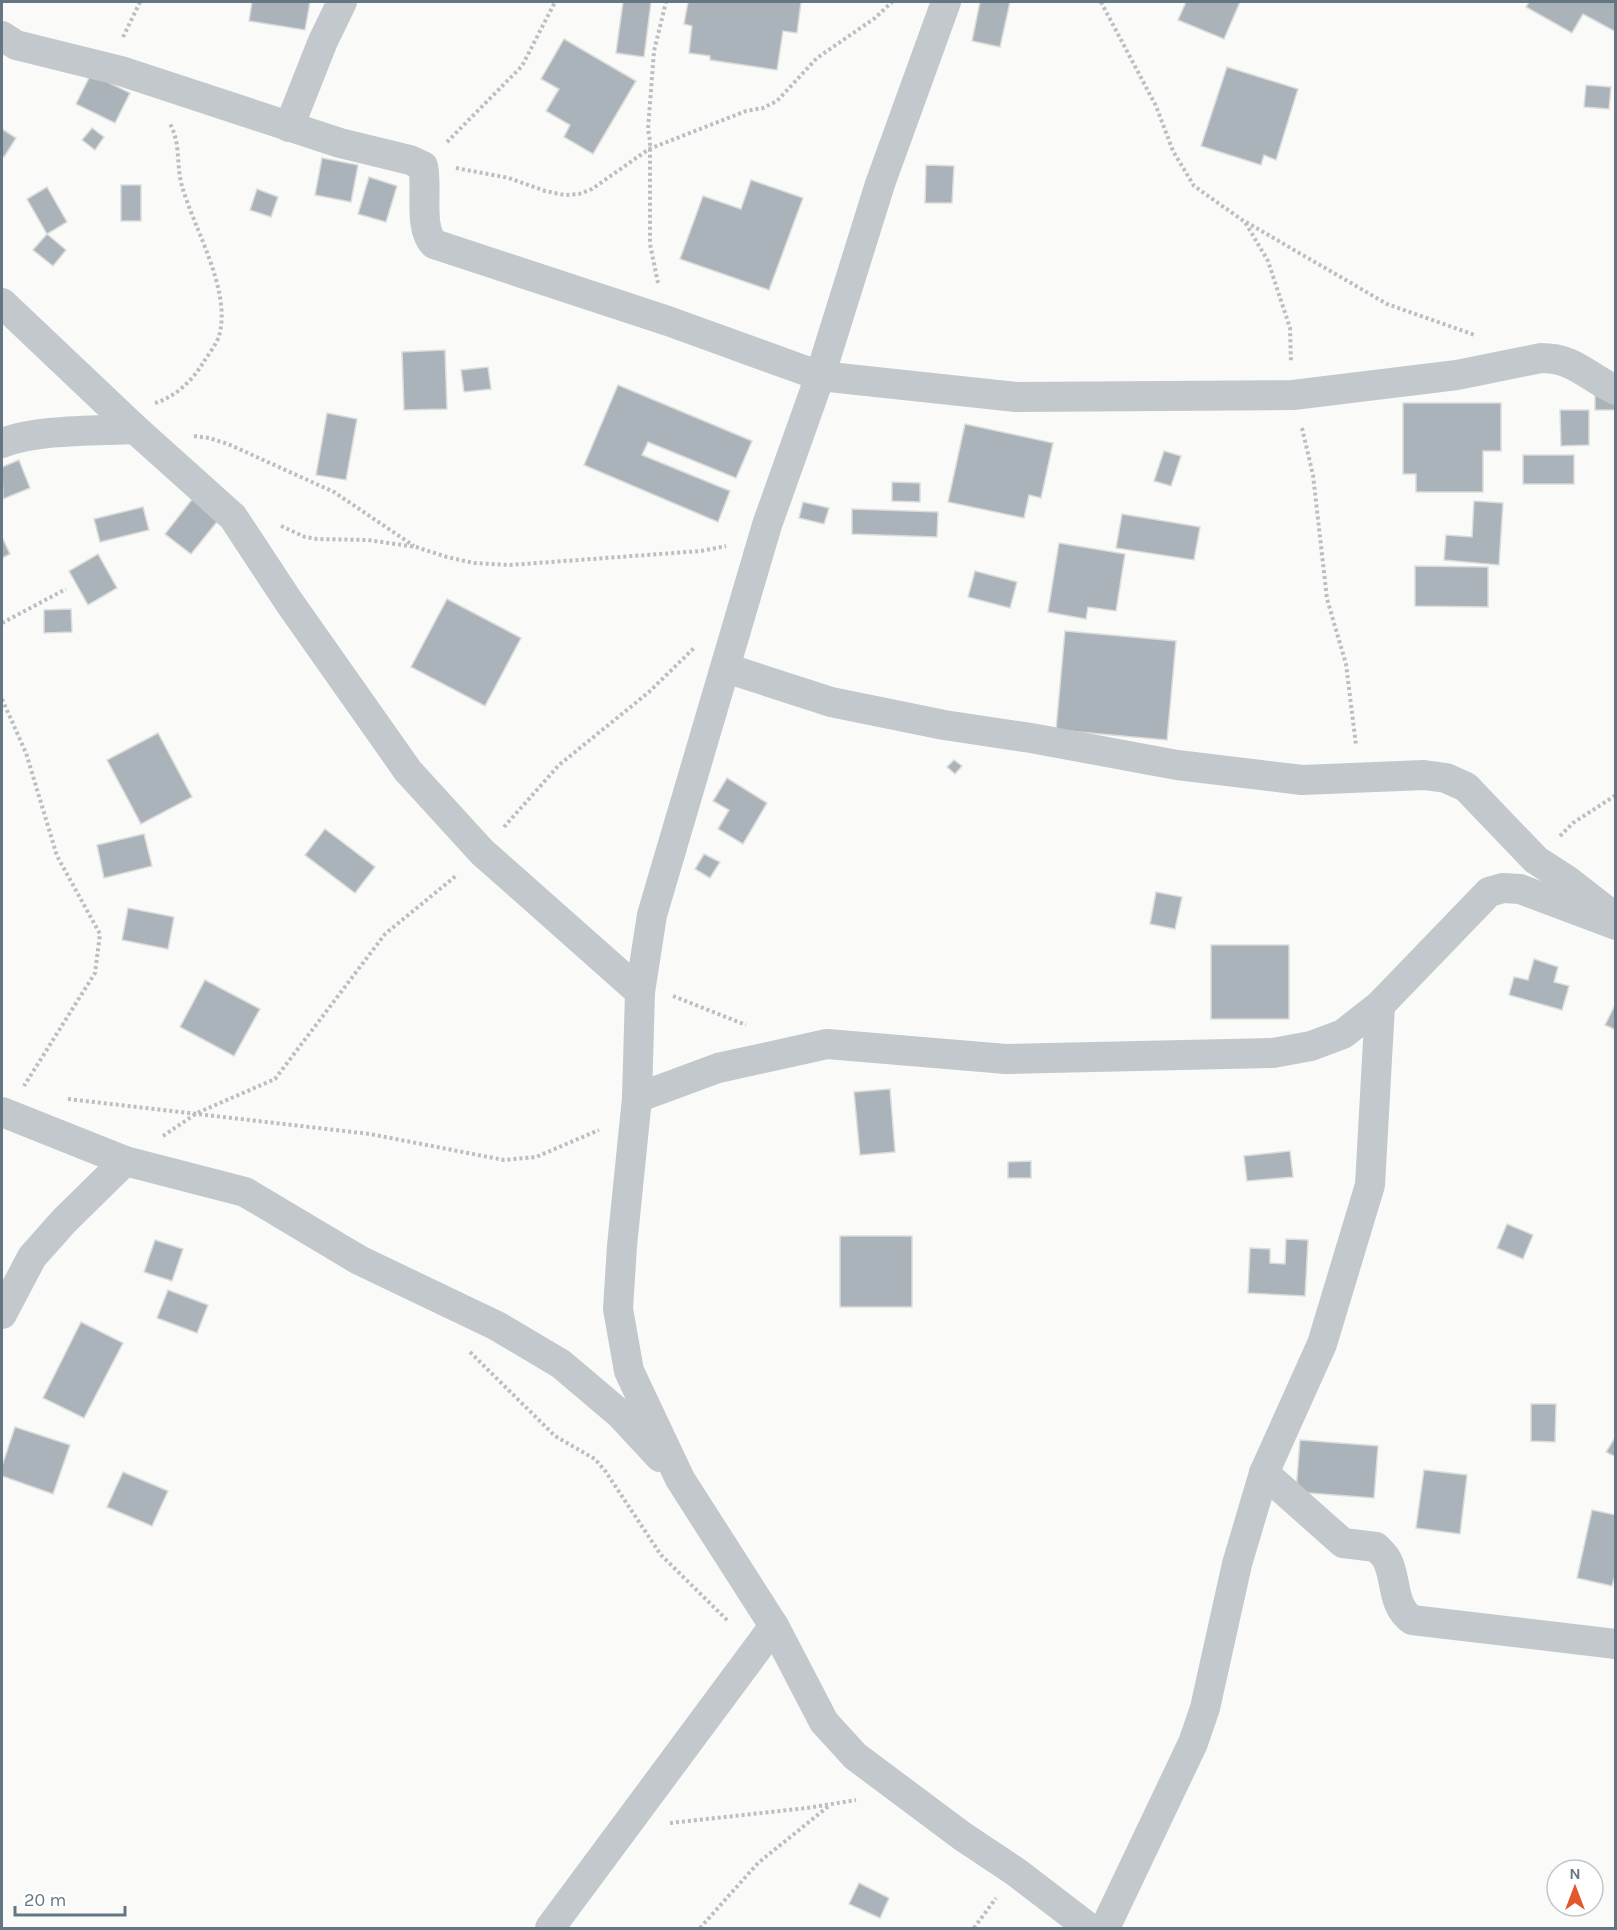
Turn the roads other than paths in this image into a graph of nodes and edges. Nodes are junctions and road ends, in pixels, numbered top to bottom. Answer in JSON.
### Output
{"nodes":[{"id":1,"x":342,"y":2,"type":"edge"},
{"id":2,"x":946,"y":2,"type":"edge"},
{"id":3,"x":2,"y":36,"type":"edge"},
{"id":4,"x":289,"y":127,"type":"junction"},
{"id":5,"x":2,"y":303,"type":"edge"},
{"id":6,"x":820,"y":376,"type":"junction"},
{"id":7,"x":1616,"y":390,"type":"edge"},
{"id":8,"x":134,"y":427,"type":"junction"},
{"id":9,"x":2,"y":443,"type":"edge"},
{"id":10,"x":726,"y":668,"type":"junction"},
{"id":11,"x":1616,"y":920,"type":"edge"},
{"id":12,"x":1616,"y":925,"type":"edge"},
{"id":13,"x":641,"y":983,"type":"junction"},
{"id":14,"x":1380,"y":1005,"type":"junction"},
{"id":15,"x":10,"y":1103,"type":"edge"},
{"id":16,"x":636,"y":1107,"type":"junction"},
{"id":17,"x":125,"y":1161,"type":"junction"},
{"id":18,"x":2,"y":1314,"type":"edge"},
{"id":19,"x":1264,"y":1473,"type":"junction"},
{"id":20,"x":680,"y":1479,"type":"junction"},
{"id":21,"x":766,"y":1637,"type":"junction"},
{"id":22,"x":1616,"y":1644,"type":"edge"},
{"id":23,"x":550,"y":1929,"type":"edge"},
{"id":24,"x":1089,"y":1929,"type":"edge"},
{"id":25,"x":1105,"y":1929,"type":"edge"}],
"edges":[{"from":1,"to":4,"type":"street"},
{"from":2,"to":6,"type":"street"},
{"from":3,"to":4,"type":"street"},
{"from":4,"to":6,"type":"street"},
{"from":5,"to":8,"type":"street"},
{"from":6,"to":7,"type":"street"},
{"from":6,"to":10,"type":"street"},
{"from":8,"to":9,"type":"street"},
{"from":8,"to":13,"type":"street"},
{"from":10,"to":11,"type":"street"},
{"from":10,"to":13,"type":"street"},
{"from":12,"to":14,"type":"street"},
{"from":13,"to":16,"type":"street"},
{"from":14,"to":16,"type":"street"},
{"from":14,"to":19,"type":"street"},
{"from":15,"to":17,"type":"street"},
{"from":16,"to":20,"type":"street"},
{"from":17,"to":18,"type":"street"},
{"from":17,"to":20,"type":"street"},
{"from":19,"to":22,"type":"street"},
{"from":19,"to":25,"type":"street"},
{"from":20,"to":21,"type":"street"},
{"from":21,"to":23,"type":"street"},
{"from":21,"to":24,"type":"street"}]}
